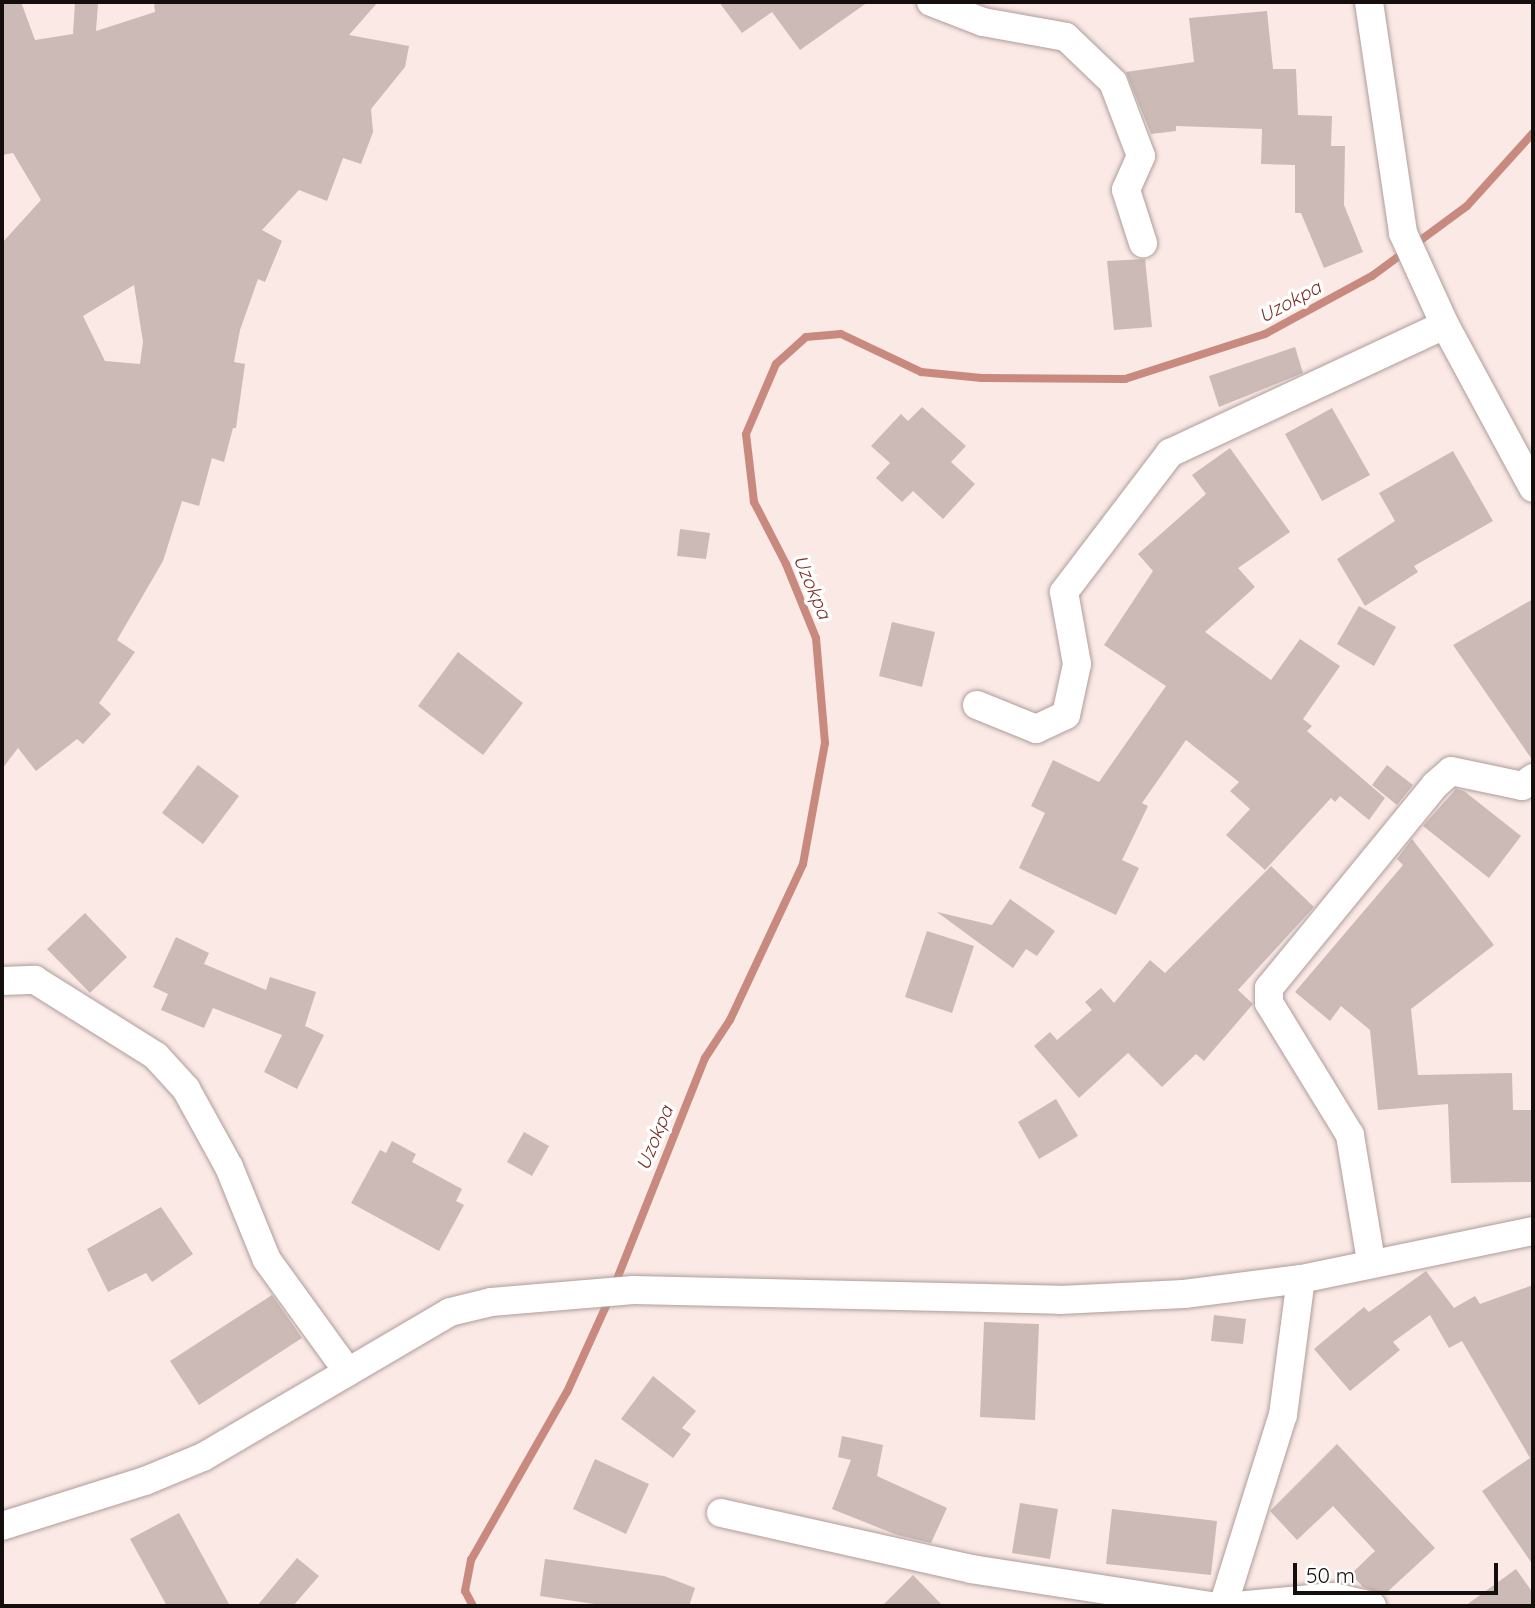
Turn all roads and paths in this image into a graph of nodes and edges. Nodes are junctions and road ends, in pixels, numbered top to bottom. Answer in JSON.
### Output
{"nodes":[{"id":1,"x":931,"y":2,"type":"edge"},
{"id":2,"x":1369,"y":2,"type":"edge"},
{"id":3,"x":1143,"y":243,"type":"dead end"},
{"id":4,"x":1445,"y":325,"type":"junction"},
{"id":5,"x":1533,"y":488,"type":"edge"},
{"id":6,"x":976,"y":705,"type":"dead end"},
{"id":7,"x":1533,"y":778,"type":"edge"},
{"id":8,"x":2,"y":981,"type":"edge"},
{"id":9,"x":1533,"y":1231,"type":"edge"},
{"id":10,"x":1371,"y":1261,"type":"junction"},
{"id":11,"x":1301,"y":1279,"type":"junction"},
{"id":12,"x":348,"y":1372,"type":"junction"},
{"id":13,"x":721,"y":1513,"type":"dead end"},
{"id":14,"x":2,"y":1526,"type":"edge"},
{"id":15,"x":1210,"y":1606,"type":"edge"},
{"id":16,"x":1223,"y":1606,"type":"edge"},
{"id":17,"x":1236,"y":1606,"type":"edge"},
{"id":18,"x":1372,"y":1606,"type":"edge"}],
"edges":[{"from":1,"to":3,"type":"street"},
{"from":2,"to":4,"type":"street"},
{"from":4,"to":5,"type":"street"},
{"from":4,"to":6,"type":"street"},
{"from":7,"to":10,"type":"street"},
{"from":8,"to":12,"type":"street"},
{"from":9,"to":10,"type":"street"},
{"from":10,"to":11,"type":"street"},
{"from":11,"to":12,"type":"street"},
{"from":11,"to":16,"type":"street"},
{"from":12,"to":14,"type":"street"},
{"from":13,"to":15,"type":"street"},
{"from":17,"to":18,"type":"street"}]}
